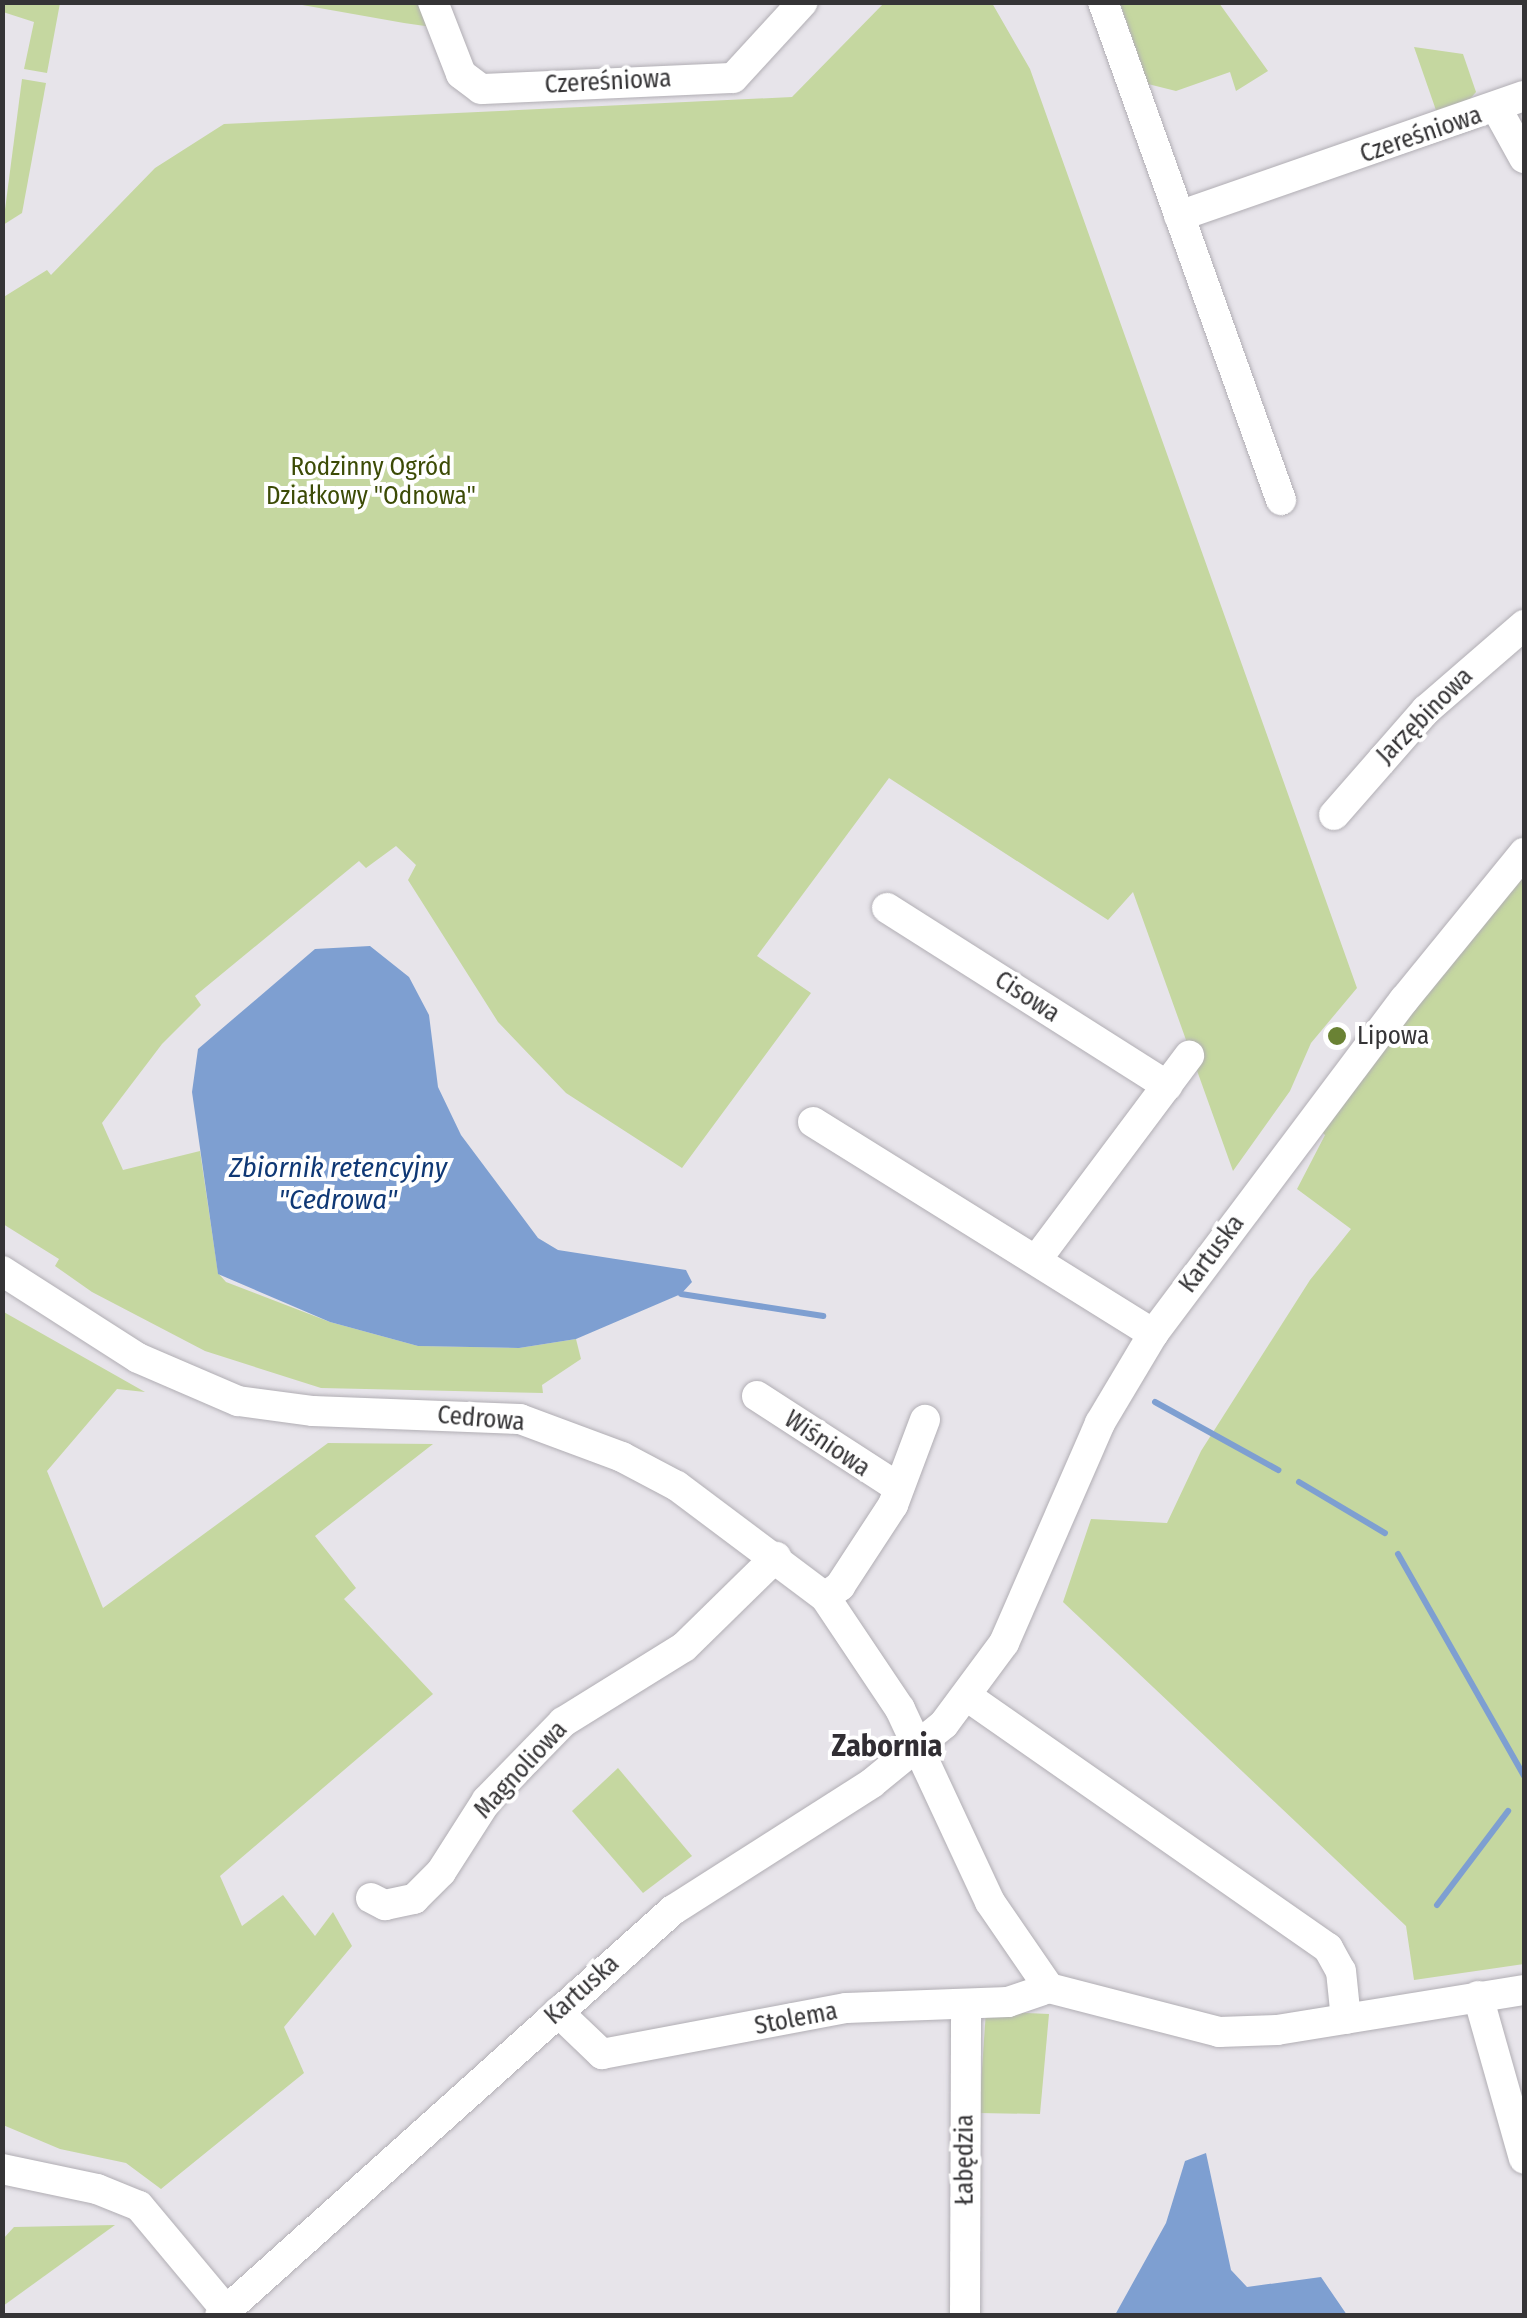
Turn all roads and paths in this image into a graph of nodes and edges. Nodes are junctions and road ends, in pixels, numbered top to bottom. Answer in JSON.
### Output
{"nodes":[{"id":1,"x":434,"y":2,"type":"edge"},
{"id":2,"x":803,"y":2,"type":"edge"},
{"id":3,"x":1103,"y":2,"type":"edge"},
{"id":4,"x":1511,"y":103,"type":"edge"},
{"id":5,"x":1524,"y":158,"type":"edge"},
{"id":6,"x":1179,"y":216,"type":"junction"},
{"id":7,"x":1280,"y":500,"type":"dead end"},
{"id":8,"x":1524,"y":625,"type":"edge"},
{"id":9,"x":1334,"y":815,"type":"dead end"},
{"id":10,"x":1524,"y":853,"type":"edge"},
{"id":11,"x":887,"y":908,"type":"dead end"},
{"id":12,"x":1189,"y":1056,"type":"dead end"},
{"id":13,"x":1167,"y":1086,"type":"junction"},
{"id":14,"x":813,"y":1122,"type":"dead end"},
{"id":15,"x":1037,"y":1260,"type":"junction"},
{"id":16,"x":2,"y":1271,"type":"edge"},
{"id":17,"x":1153,"y":1334,"type":"junction"},
{"id":18,"x":756,"y":1396,"type":"dead end"},
{"id":19,"x":925,"y":1420,"type":"dead end"},
{"id":20,"x":900,"y":1488,"type":"junction"},
{"id":21,"x":776,"y":1557,"type":"junction"},
{"id":22,"x":825,"y":1597,"type":"junction"},
{"id":23,"x":968,"y":1696,"type":"junction"},
{"id":24,"x":918,"y":1750,"type":"junction"},
{"id":25,"x":370,"y":1898,"type":"dead end"},
{"id":26,"x":1050,"y":1988,"type":"junction"},
{"id":27,"x":1524,"y":1990,"type":"edge"},
{"id":28,"x":1478,"y":1996,"type":"junction"},
{"id":29,"x":966,"y":2004,"type":"junction"},
{"id":30,"x":558,"y":2012,"type":"junction"},
{"id":31,"x":1346,"y":2018,"type":"junction"},
{"id":32,"x":1524,"y":2159,"type":"edge"},
{"id":33,"x":2,"y":2169,"type":"edge"},
{"id":34,"x":223,"y":2313,"type":"edge"},
{"id":35,"x":965,"y":2316,"type":"edge"}],
"edges":[{"from":1,"to":2,"type":"street","name":"Czereśniowa"},
{"from":3,"to":6,"type":"street"},
{"from":4,"to":5,"type":"street","name":"Czereśniowa"},
{"from":4,"to":6,"type":"street","name":"Czereśniowa"},
{"from":6,"to":7,"type":"street"},
{"from":8,"to":9,"type":"street","name":"Jarzębinowa"},
{"from":10,"to":17,"type":"street","name":"Kartuska"},
{"from":11,"to":13,"type":"street","name":"Cisowa"},
{"from":12,"to":13,"type":"street"},
{"from":13,"to":15,"type":"street"},
{"from":14,"to":15,"type":"street"},
{"from":15,"to":17,"type":"street"},
{"from":16,"to":21,"type":"street","name":"Cedrowa"},
{"from":17,"to":23,"type":"street","name":"Kartuska"},
{"from":18,"to":20,"type":"street","name":"Wiśniowa"},
{"from":19,"to":20,"type":"street","name":"Wiśniowa"},
{"from":20,"to":22,"type":"street","name":"Wiśniowa"},
{"from":21,"to":22,"type":"street","name":"Cedrowa"},
{"from":21,"to":25,"type":"street","name":"Magnoliowa"},
{"from":22,"to":24,"type":"street","name":"Cedrowa"},
{"from":23,"to":24,"type":"street","name":"Kartuska"},
{"from":23,"to":31,"type":"street"},
{"from":24,"to":26,"type":"street"},
{"from":24,"to":30,"type":"street","name":"Kartuska"},
{"from":26,"to":29,"type":"street","name":"Stolema"},
{"from":26,"to":31,"type":"street"},
{"from":27,"to":28,"type":"street"},
{"from":28,"to":31,"type":"street"},
{"from":28,"to":32,"type":"street"},
{"from":29,"to":30,"type":"street","name":"Stolema"},
{"from":29,"to":35,"type":"street","name":"Łabędzia"},
{"from":30,"to":34,"type":"street","name":"Kartuska"},
{"from":33,"to":34,"type":"street"}]}
